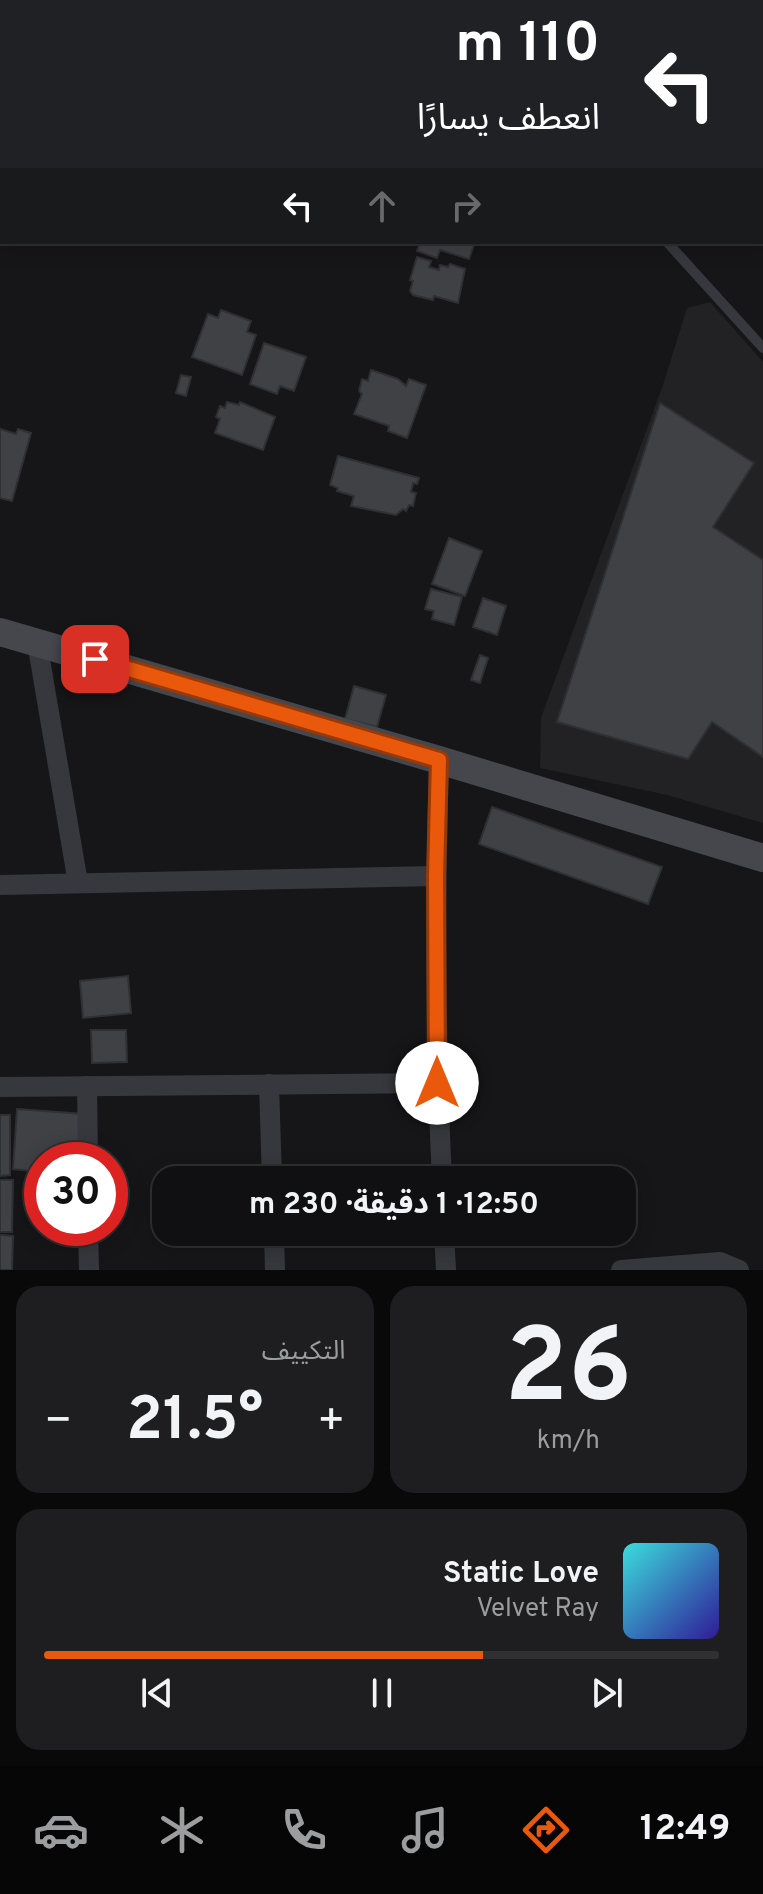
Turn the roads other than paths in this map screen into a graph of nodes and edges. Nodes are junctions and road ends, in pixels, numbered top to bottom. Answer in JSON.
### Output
{"nodes":[{"id":1,"x":669,"y":244,"type":"edge"},
{"id":2,"x":763,"y":348,"type":"edge"},
{"id":3,"x":0,"y":632,"type":"edge"},
{"id":4,"x":37,"y":642,"type":"junction"},
{"id":5,"x":439,"y":760,"type":"junction"},
{"id":6,"x":763,"y":858,"type":"edge"},
{"id":7,"x":436,"y":876,"type":"junction"},
{"id":8,"x":78,"y":883,"type":"junction"},
{"id":9,"x":0,"y":885,"type":"edge"},
{"id":10,"x":437,"y":1083,"type":"junction"},
{"id":11,"x":269,"y":1084,"type":"junction"},
{"id":12,"x":87,"y":1086,"type":"junction"},
{"id":13,"x":0,"y":1087,"type":"edge"},
{"id":14,"x":88,"y":1142,"type":"edge"},
{"id":15,"x":272,"y":1166,"type":"edge"},
{"id":16,"x":441,"y":1166,"type":"edge"},
{"id":17,"x":88,"y":1246,"type":"edge"},
{"id":18,"x":274,"y":1246,"type":"edge"},
{"id":19,"x":445,"y":1246,"type":"edge"},
{"id":20,"x":89,"y":1270,"type":"edge"},
{"id":21,"x":275,"y":1270,"type":"edge"},
{"id":22,"x":446,"y":1270,"type":"edge"},
{"id":23,"x":621,"y":1270,"type":"edge"},
{"id":24,"x":739,"y":1270,"type":"edge"}],
"edges":[{"from":1,"to":2,"type":"lane"},
{"from":3,"to":4,"type":"street"},
{"from":4,"to":5,"type":"street"},
{"from":4,"to":8,"type":"street"},
{"from":5,"to":6,"type":"street"},
{"from":5,"to":7,"type":"street"},
{"from":7,"to":8,"type":"street"},
{"from":7,"to":10,"type":"street"},
{"from":8,"to":9,"type":"street"},
{"from":10,"to":11,"type":"street"},
{"from":10,"to":16,"type":"street"},
{"from":11,"to":12,"type":"street"},
{"from":11,"to":15,"type":"street"},
{"from":12,"to":13,"type":"street"},
{"from":12,"to":14,"type":"street"},
{"from":17,"to":20,"type":"street"},
{"from":18,"to":21,"type":"street"},
{"from":19,"to":22,"type":"street"},
{"from":23,"to":24,"type":"street"}]}
